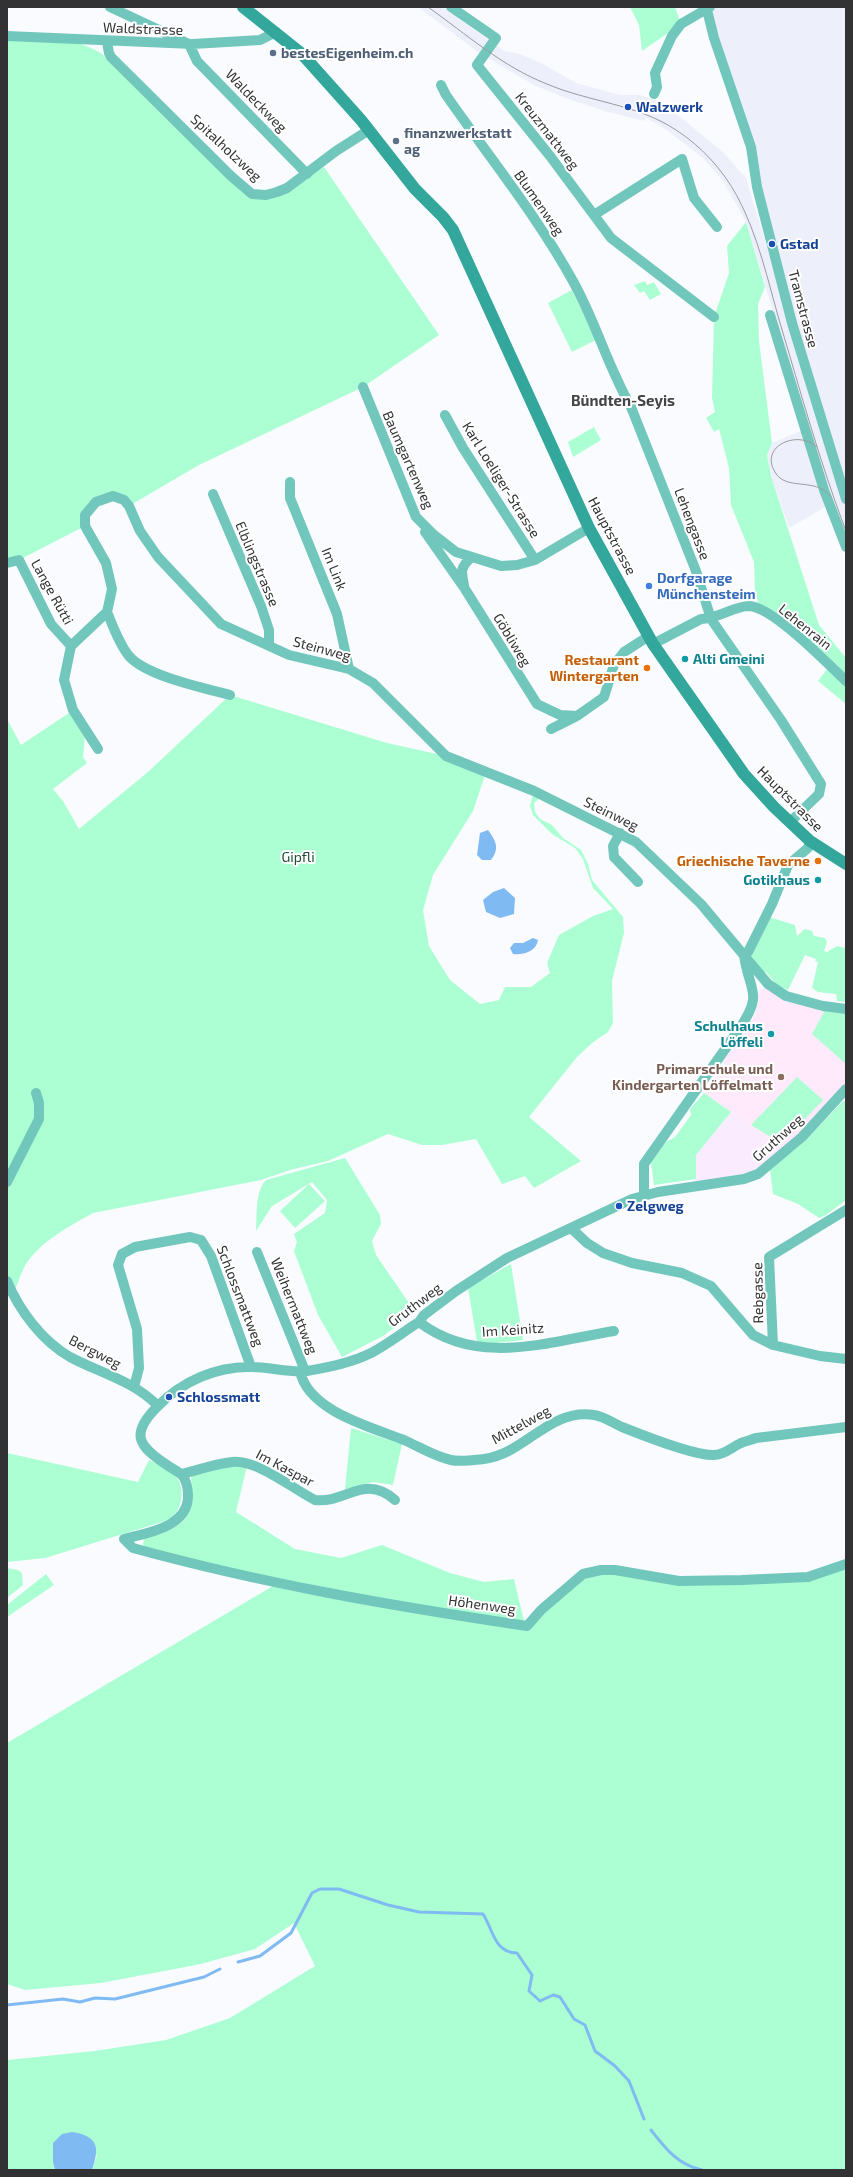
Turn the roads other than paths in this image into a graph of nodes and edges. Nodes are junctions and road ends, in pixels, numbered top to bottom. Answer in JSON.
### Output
{"nodes":[{"id":1,"x":110,"y":7,"type":"edge"},
{"id":2,"x":243,"y":7,"type":"edge"},
{"id":3,"x":451,"y":7,"type":"edge"},
{"id":4,"x":709,"y":8,"type":"edge"},
{"id":5,"x":276,"y":32,"type":"junction"},
{"id":6,"x":7,"y":36,"type":"edge"},
{"id":7,"x":107,"y":42,"type":"junction"},
{"id":8,"x":189,"y":44,"type":"junction"},
{"id":9,"x":441,"y":85,"type":"dead end"},
{"id":10,"x":654,"y":94,"type":"dead end"},
{"id":11,"x":369,"y":130,"type":"junction"},
{"id":12,"x":307,"y":174,"type":"junction"},
{"id":13,"x":594,"y":215,"type":"junction"},
{"id":14,"x":717,"y":227,"type":"dead end"},
{"id":15,"x":583,"y":300,"type":"joint"},
{"id":16,"x":770,"y":315,"type":"dead end"},
{"id":17,"x":714,"y":317,"type":"dead end"},
{"id":18,"x":363,"y":387,"type":"dead end"},
{"id":19,"x":445,"y":415,"type":"dead end"},
{"id":20,"x":290,"y":482,"type":"dead end"},
{"id":21,"x":213,"y":494,"type":"dead end"},
{"id":22,"x":846,"y":499,"type":"edge"},
{"id":23,"x":416,"y":516,"type":"junction"},
{"id":24,"x":589,"y":528,"type":"junction"},
{"id":25,"x":846,"y":547,"type":"edge"},
{"id":26,"x":472,"y":557,"type":"junction"},
{"id":27,"x":535,"y":560,"type":"junction"},
{"id":28,"x":7,"y":563,"type":"edge"},
{"id":29,"x":465,"y":589,"type":"junction"},
{"id":30,"x":106,"y":612,"type":"junction"},
{"id":31,"x":710,"y":619,"type":"junction"},
{"id":32,"x":651,"y":640,"type":"junction"},
{"id":33,"x":71,"y":646,"type":"junction"},
{"id":34,"x":269,"y":646,"type":"junction"},
{"id":35,"x":349,"y":669,"type":"junction"},
{"id":36,"x":846,"y":680,"type":"edge"},
{"id":37,"x":230,"y":696,"type":"dead end"},
{"id":38,"x":577,"y":716,"type":"junction"},
{"id":39,"x":551,"y":729,"type":"dead end"},
{"id":40,"x":98,"y":749,"type":"dead end"},
{"id":41,"x":790,"y":822,"type":"junction"},
{"id":42,"x":620,"y":833,"type":"junction"},
{"id":43,"x":810,"y":841,"type":"junction"},
{"id":44,"x":846,"y":864,"type":"edge"},
{"id":45,"x":638,"y":882,"type":"dead end"},
{"id":46,"x":744,"y":955,"type":"junction"},
{"id":47,"x":846,"y":1009,"type":"edge"},
{"id":48,"x":846,"y":1089,"type":"edge"},
{"id":49,"x":36,"y":1093,"type":"dead end"},
{"id":50,"x":7,"y":1182,"type":"edge"},
{"id":51,"x":644,"y":1195,"type":"junction"},
{"id":52,"x":846,"y":1210,"type":"edge"},
{"id":53,"x":571,"y":1228,"type":"junction"},
{"id":54,"x":258,"y":1252,"type":"dead end"},
{"id":55,"x":7,"y":1281,"type":"edge"},
{"id":56,"x":419,"y":1322,"type":"junction"},
{"id":57,"x":614,"y":1331,"type":"dead end"},
{"id":58,"x":773,"y":1345,"type":"junction"},
{"id":59,"x":846,"y":1358,"type":"edge"},
{"id":60,"x":252,"y":1367,"type":"junction"},
{"id":61,"x":302,"y":1371,"type":"junction"},
{"id":62,"x":134,"y":1387,"type":"junction"},
{"id":63,"x":158,"y":1406,"type":"junction"},
{"id":64,"x":846,"y":1427,"type":"edge"},
{"id":65,"x":181,"y":1474,"type":"junction"},
{"id":66,"x":395,"y":1500,"type":"dead end"},
{"id":67,"x":846,"y":1564,"type":"edge"}],
"edges":[{"from":1,"to":8,"type":"street"},
{"from":2,"to":5,"type":"main road","name":"Hauptstrasse"},
{"from":3,"to":13,"type":"street","name":"Kreuzmattweg"},
{"from":4,"to":10,"type":"street"},
{"from":4,"to":22,"type":"street","name":"Tramstrasse"},
{"from":5,"to":8,"type":"street","name":"Waldstrasse"},
{"from":5,"to":11,"type":"main road","name":"Hauptstrasse"},
{"from":6,"to":7,"type":"street","name":"Waldstrasse"},
{"from":7,"to":8,"type":"street","name":"Waldstrasse"},
{"from":7,"to":12,"type":"street","name":"Spitalholzweg"},
{"from":8,"to":12,"type":"street","name":"Waldeckweg"},
{"from":9,"to":15,"type":"street","name":"Blumenweg"},
{"from":11,"to":12,"type":"street","name":"Spitalholzweg"},
{"from":11,"to":24,"type":"main road","name":"Hauptstrasse"},
{"from":13,"to":14,"type":"street"},
{"from":13,"to":17,"type":"street","name":"Kreuzmattweg"},
{"from":15,"to":31,"type":"street","name":"Lehengasse"},
{"from":16,"to":25,"type":"street"},
{"from":18,"to":23,"type":"street","name":"Baumgartenweg"},
{"from":19,"to":27,"type":"street","name":"Karl Loeliger-Strasse"},
{"from":20,"to":35,"type":"street","name":"Im Link"},
{"from":21,"to":34,"type":"street","name":"Elblingstrasse"},
{"from":23,"to":26,"type":"street","name":"Baumgartenweg"},
{"from":23,"to":29,"type":"street","name":"Göbliweg"},
{"from":24,"to":27,"type":"street","name":"Baumgartenweg"},
{"from":24,"to":32,"type":"main road","name":"Hauptstrasse"},
{"from":26,"to":27,"type":"street","name":"Baumgartenweg"},
{"from":26,"to":29,"type":"street","name":"Göbliweg"},
{"from":28,"to":33,"type":"street","name":"Lange Rütti"},
{"from":29,"to":38,"type":"street","name":"Göbliweg"},
{"from":30,"to":33,"type":"street"},
{"from":30,"to":34,"type":"street","name":"Steinweg"},
{"from":30,"to":37,"type":"street"},
{"from":31,"to":32,"type":"street","name":"Lehenrain"},
{"from":31,"to":36,"type":"street","name":"Lehenrain"},
{"from":31,"to":41,"type":"street","name":"Lehengasse"},
{"from":32,"to":38,"type":"street","name":"Lehenrain"},
{"from":32,"to":41,"type":"main road","name":"Hauptstrasse"},
{"from":33,"to":40,"type":"street"},
{"from":34,"to":35,"type":"street","name":"Steinweg"},
{"from":35,"to":42,"type":"street","name":"Steinweg"},
{"from":38,"to":39,"type":"street","name":"Lehenrain"},
{"from":41,"to":43,"type":"main road","name":"Hauptstrasse"},
{"from":42,"to":45,"type":"street"},
{"from":42,"to":46,"type":"street","name":"Steinweg"},
{"from":43,"to":44,"type":"main road","name":"Hauptstrasse"},
{"from":43,"to":46,"type":"street"},
{"from":46,"to":47,"type":"street","name":"Steinweg"},
{"from":46,"to":51,"type":"street"},
{"from":48,"to":51,"type":"street","name":"Gruthweg"},
{"from":49,"to":50,"type":"street"},
{"from":51,"to":53,"type":"street","name":"Gruthweg"},
{"from":52,"to":58,"type":"street","name":"Rebgasse"},
{"from":53,"to":56,"type":"street","name":"Gruthweg"},
{"from":53,"to":58,"type":"street"},
{"from":54,"to":61,"type":"street","name":"Weihermattweg"},
{"from":55,"to":62,"type":"street","name":"Bergweg"},
{"from":56,"to":57,"type":"street","name":"Im Keinitz"},
{"from":56,"to":61,"type":"street","name":"Gruthweg"},
{"from":58,"to":59,"type":"street"},
{"from":60,"to":61,"type":"street","name":"Gruthweg"},
{"from":60,"to":62,"type":"street","name":"Schlossmattweg"},
{"from":60,"to":63,"type":"street","name":"Gruthweg"},
{"from":61,"to":64,"type":"street","name":"Mittelweg"},
{"from":62,"to":63,"type":"street","name":"Bergweg"},
{"from":63,"to":65,"type":"street","name":"Gruthweg"},
{"from":65,"to":66,"type":"street","name":"Im Kaspar"},
{"from":65,"to":67,"type":"street","name":"Höhenweg"}]}
